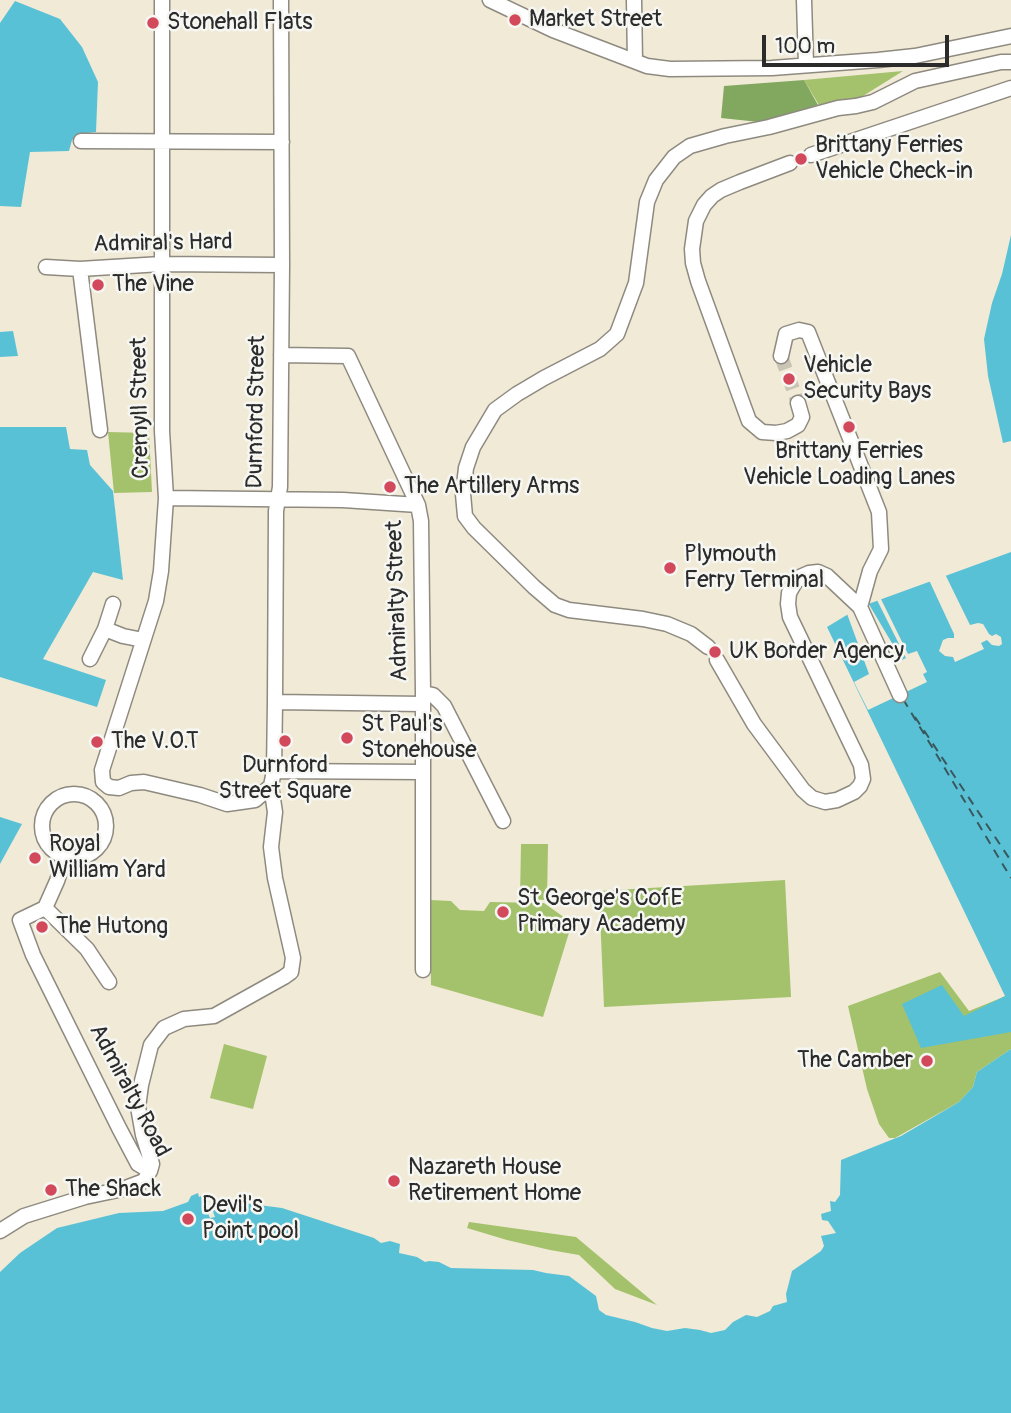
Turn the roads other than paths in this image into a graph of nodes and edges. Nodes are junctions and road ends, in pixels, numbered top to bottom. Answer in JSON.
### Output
{"nodes":[{"id":1,"x":162,"y":0,"type":"edge"},
{"id":2,"x":281,"y":0,"type":"edge"},
{"id":3,"x":490,"y":0,"type":"edge"},
{"id":4,"x":634,"y":0,"type":"edge"},
{"id":5,"x":804,"y":0,"type":"edge"},
{"id":6,"x":1011,"y":36,"type":"edge"},
{"id":7,"x":635,"y":61,"type":"junction"},
{"id":8,"x":1011,"y":62,"type":"edge"},
{"id":9,"x":806,"y":65,"type":"junction"},
{"id":10,"x":1011,"y":88,"type":"edge"},
{"id":11,"x":81,"y":141,"type":"dead end"},
{"id":12,"x":162,"y":142,"type":"junction"},
{"id":13,"x":282,"y":142,"type":"junction"},
{"id":14,"x":811,"y":155,"type":"dead end"},
{"id":15,"x":790,"y":163,"type":"dead end"},
{"id":16,"x":161,"y":264,"type":"junction"},
{"id":17,"x":282,"y":265,"type":"junction"},
{"id":18,"x":46,"y":267,"type":"dead end"},
{"id":19,"x":79,"y":269,"type":"junction"},
{"id":20,"x":281,"y":355,"type":"junction"},
{"id":21,"x":781,"y":356,"type":"dead end"},
{"id":22,"x":798,"y":403,"type":"tunnel mouth"},
{"id":23,"x":100,"y":430,"type":"dead end"},
{"id":24,"x":166,"y":498,"type":"junction"},
{"id":25,"x":278,"y":499,"type":"junction"},
{"id":26,"x":418,"y":505,"type":"junction"},
{"id":27,"x":113,"y":604,"type":"dead end"},
{"id":28,"x":860,"y":607,"type":"junction"},
{"id":29,"x":106,"y":629,"type":"junction"},
{"id":30,"x":143,"y":640,"type":"junction"},
{"id":31,"x":89,"y":659,"type":"dead end"},
{"id":32,"x":900,"y":695,"type":"dead end"},
{"id":33,"x":423,"y":699,"type":"junction"},
{"id":34,"x":275,"y":702,"type":"junction"},
{"id":35,"x":274,"y":771,"type":"junction"},
{"id":36,"x":423,"y":772,"type":"junction"},
{"id":37,"x":103,"y":782,"type":"junction"},
{"id":38,"x":271,"y":786,"type":"junction"},
{"id":39,"x":120,"y":788,"type":"junction"},
{"id":40,"x":82,"y":795,"type":"junction"},
{"id":41,"x":255,"y":800,"type":"junction"},
{"id":42,"x":103,"y":811,"type":"junction"},
{"id":43,"x":503,"y":821,"type":"dead end"},
{"id":44,"x":273,"y":824,"type":"junction"},
{"id":45,"x":65,"y":857,"type":"junction"},
{"id":46,"x":45,"y":908,"type":"junction"},
{"id":47,"x":423,"y":970,"type":"dead end"},
{"id":48,"x":109,"y":982,"type":"dead end"},
{"id":49,"x":150,"y":1171,"type":"junction"},
{"id":50,"x":0,"y":1231,"type":"edge"}],
"edges":[{"from":1,"to":12,"type":"street","name":"Cremyll Street"},
{"from":2,"to":13,"type":"street","name":"Durnford Street"},
{"from":3,"to":7,"type":"street"},
{"from":4,"to":7,"type":"street"},
{"from":5,"to":9,"type":"street"},
{"from":6,"to":9,"type":"street"},
{"from":7,"to":9,"type":"street"},
{"from":8,"to":28,"type":"street"},
{"from":10,"to":14,"type":"street"},
{"from":11,"to":12,"type":"street"},
{"from":12,"to":13,"type":"street"},
{"from":12,"to":16,"type":"street","name":"Cremyll Street"},
{"from":13,"to":17,"type":"street","name":"Durnford Street"},
{"from":15,"to":22,"type":"street"},
{"from":16,"to":17,"type":"street","name":"Admiral's Hard"},
{"from":16,"to":19,"type":"street","name":"Admiral's Hard"},
{"from":16,"to":24,"type":"street","name":"Cremyll Street"},
{"from":17,"to":20,"type":"street","name":"Durnford Street"},
{"from":18,"to":19,"type":"street","name":"Admiral's Hard"},
{"from":19,"to":23,"type":"street"},
{"from":20,"to":25,"type":"street","name":"Durnford Street"},
{"from":20,"to":26,"type":"street","name":"Admiralty Street"},
{"from":21,"to":28,"type":"street"},
{"from":24,"to":25,"type":"street"},
{"from":24,"to":30,"type":"street","name":"Cremyll Street"},
{"from":25,"to":26,"type":"street"},
{"from":25,"to":34,"type":"street","name":"Durnford Street"},
{"from":26,"to":33,"type":"street","name":"Admiralty Street"},
{"from":27,"to":29,"type":"street"},
{"from":28,"to":32,"type":"street"},
{"from":29,"to":30,"type":"street"},
{"from":29,"to":31,"type":"street"},
{"from":30,"to":37,"type":"street","name":"Cremyll Street"},
{"from":33,"to":34,"type":"street"},
{"from":33,"to":36,"type":"street","name":"Admiralty Street"},
{"from":33,"to":43,"type":"street"},
{"from":34,"to":35,"type":"street","name":"Durnford Street"},
{"from":35,"to":36,"type":"street"},
{"from":35,"to":38,"type":"street","name":"Durnford Street"},
{"from":36,"to":47,"type":"street","name":"Admiralty Street"},
{"from":37,"to":39,"type":"street"},
{"from":37,"to":40,"type":"street"},
{"from":38,"to":41,"type":"street"},
{"from":38,"to":44,"type":"street","name":"Durnford Street"},
{"from":39,"to":41,"type":"street"},
{"from":39,"to":42,"type":"street"},
{"from":40,"to":42,"type":"street"},
{"from":40,"to":45,"type":"street"},
{"from":41,"to":44,"type":"street"},
{"from":42,"to":45,"type":"street"},
{"from":44,"to":49,"type":"street","name":"Durnford Street"},
{"from":45,"to":46,"type":"street"},
{"from":46,"to":48,"type":"street"},
{"from":46,"to":49,"type":"street","name":"Admiralty Road"},
{"from":49,"to":50,"type":"street","name":"Admiralty Road"}]}
